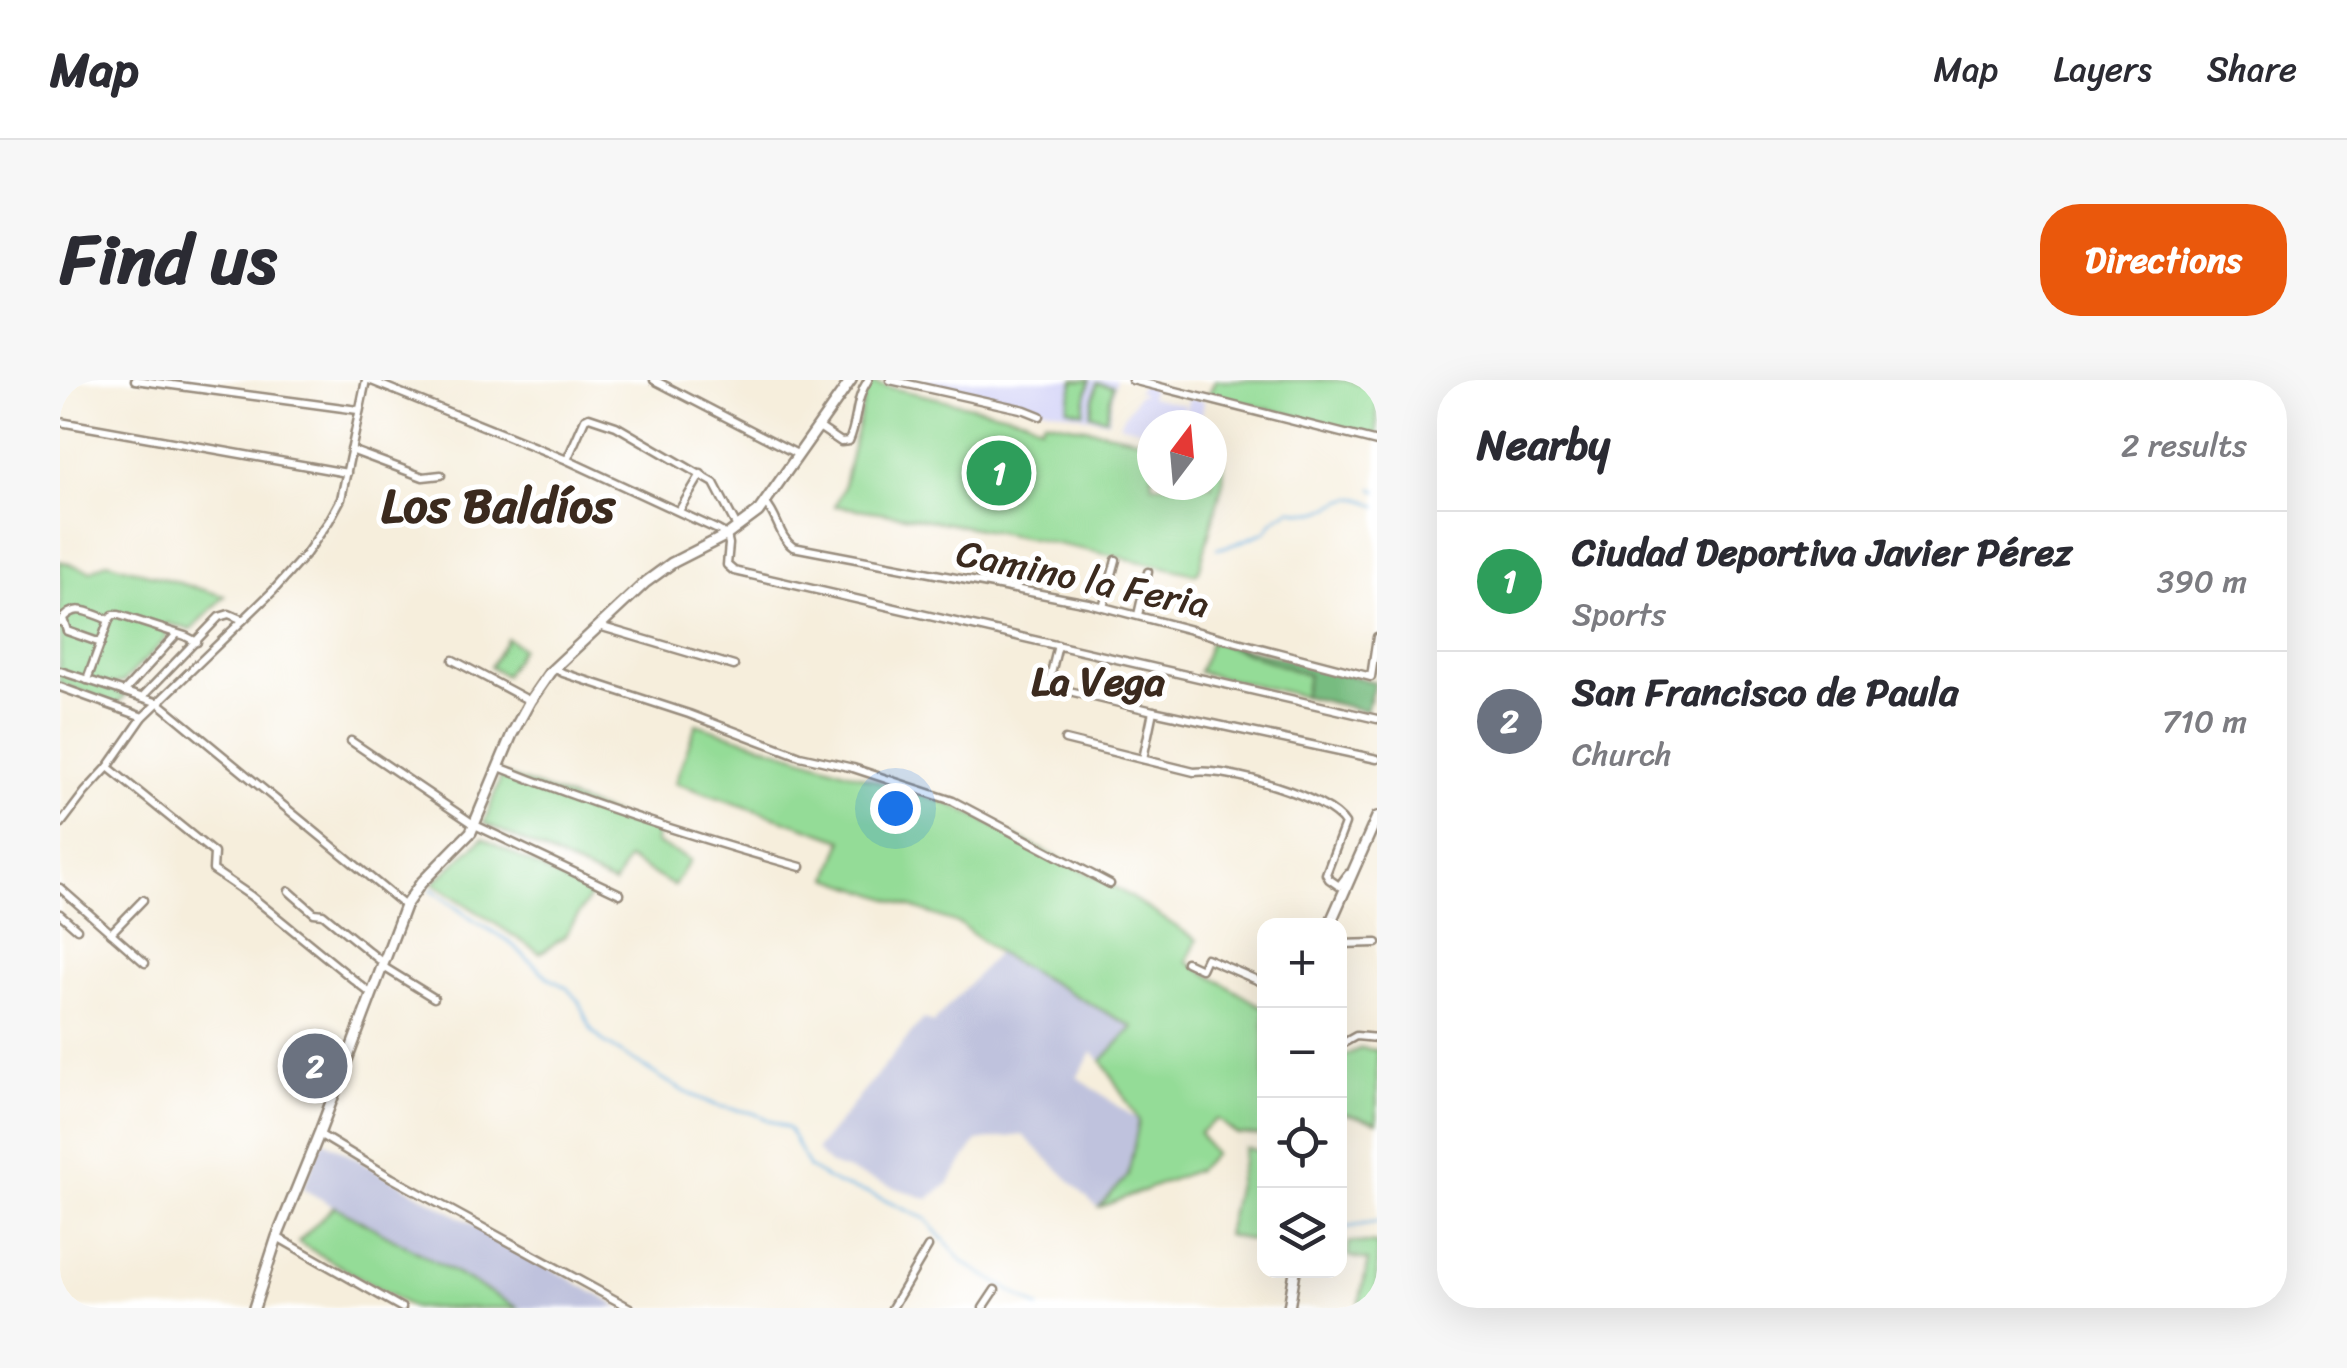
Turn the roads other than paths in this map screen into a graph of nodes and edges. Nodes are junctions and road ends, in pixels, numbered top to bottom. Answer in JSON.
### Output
{"nodes":[{"id":1,"x":135,"y":380,"type":"edge"},
{"id":2,"x":367,"y":380,"type":"edge"},
{"id":3,"x":654,"y":380,"type":"edge"},
{"id":4,"x":851,"y":380,"type":"edge"},
{"id":5,"x":868,"y":380,"type":"edge"},
{"id":6,"x":890,"y":380,"type":"edge"},
{"id":7,"x":1132,"y":380,"type":"edge"},
{"id":8,"x":358,"y":410,"type":"junction"},
{"id":9,"x":1040,"y":416,"type":"dead end"},
{"id":10,"x":60,"y":422,"type":"edge"},
{"id":11,"x":819,"y":427,"type":"junction"},
{"id":12,"x":1377,"y":442,"type":"edge"},
{"id":13,"x":351,"y":450,"type":"junction"},
{"id":14,"x":799,"y":455,"type":"junction"},
{"id":15,"x":568,"y":460,"type":"junction"},
{"id":16,"x":346,"y":474,"type":"junction"},
{"id":17,"x":701,"y":474,"type":"junction"},
{"id":18,"x":441,"y":475,"type":"dead end"},
{"id":19,"x":766,"y":504,"type":"junction"},
{"id":20,"x":679,"y":511,"type":"junction"},
{"id":21,"x":737,"y":527,"type":"junction"},
{"id":22,"x":727,"y":535,"type":"junction"},
{"id":23,"x":1116,"y":560,"type":"dead end"},
{"id":24,"x":1148,"y":572,"type":"dead end"},
{"id":25,"x":1102,"y":607,"type":"junction"},
{"id":26,"x":1137,"y":616,"type":"junction"},
{"id":27,"x":61,"y":619,"type":"edge"},
{"id":28,"x":109,"y":620,"type":"junction"},
{"id":29,"x":243,"y":620,"type":"junction"},
{"id":30,"x":598,"y":626,"type":"junction"},
{"id":31,"x":178,"y":633,"type":"junction"},
{"id":32,"x":1377,"y":637,"type":"edge"},
{"id":33,"x":196,"y":642,"type":"junction"},
{"id":34,"x":101,"y":643,"type":"junction"},
{"id":35,"x":1058,"y":645,"type":"junction"},
{"id":36,"x":453,"y":660,"type":"dead end"},
{"id":37,"x":734,"y":666,"type":"dead end"},
{"id":38,"x":554,"y":668,"type":"junction"},
{"id":39,"x":60,"y":672,"type":"edge"},
{"id":40,"x":88,"y":680,"type":"junction"},
{"id":41,"x":60,"y":687,"type":"edge"},
{"id":42,"x":124,"y":692,"type":"junction"},
{"id":43,"x":142,"y":698,"type":"junction"},
{"id":44,"x":530,"y":701,"type":"junction"},
{"id":45,"x":159,"y":703,"type":"junction"},
{"id":46,"x":1153,"y":712,"type":"junction"},
{"id":47,"x":143,"y":717,"type":"junction"},
{"id":48,"x":1377,"y":719,"type":"edge"},
{"id":49,"x":1066,"y":740,"type":"dead end"},
{"id":50,"x":351,"y":741,"type":"dead end"},
{"id":51,"x":1143,"y":759,"type":"junction"},
{"id":52,"x":1377,"y":759,"type":"edge"},
{"id":53,"x":108,"y":767,"type":"junction"},
{"id":54,"x":498,"y":767,"type":"junction"},
{"id":55,"x":1377,"y":817,"type":"edge"},
{"id":56,"x":60,"y":824,"type":"edge"},
{"id":57,"x":475,"y":824,"type":"junction"},
{"id":58,"x":801,"y":867,"type":"dead end"},
{"id":59,"x":1352,"y":876,"type":"junction"},
{"id":60,"x":1110,"y":884,"type":"dead end"},
{"id":61,"x":60,"y":888,"type":"edge"},
{"id":62,"x":289,"y":890,"type":"dead end"},
{"id":63,"x":620,"y":894,"type":"dead end"},
{"id":64,"x":143,"y":900,"type":"dead end"},
{"id":65,"x":404,"y":906,"type":"junction"},
{"id":66,"x":60,"y":914,"type":"edge"},
{"id":67,"x":1333,"y":918,"type":"edge"},
{"id":68,"x":77,"y":928,"type":"dead end"},
{"id":69,"x":112,"y":934,"type":"junction"},
{"id":70,"x":1377,"y":943,"type":"edge"},
{"id":71,"x":1347,"y":944,"type":"edge"},
{"id":72,"x":144,"y":962,"type":"dead end"},
{"id":73,"x":1186,"y":962,"type":"dead end"},
{"id":74,"x":381,"y":964,"type":"junction"},
{"id":75,"x":1257,"y":980,"type":"edge"},
{"id":76,"x":370,"y":993,"type":"junction"},
{"id":77,"x":434,"y":998,"type":"dead end"},
{"id":78,"x":1377,"y":1038,"type":"edge"},
{"id":79,"x":1347,"y":1040,"type":"edge"},
{"id":80,"x":319,"y":1134,"type":"junction"},
{"id":81,"x":277,"y":1237,"type":"junction"},
{"id":82,"x":928,"y":1247,"type":"dead end"},
{"id":83,"x":1294,"y":1278,"type":"edge"},
{"id":84,"x":994,"y":1290,"type":"dead end"},
{"id":85,"x":896,"y":1306,"type":"edge"},
{"id":86,"x":254,"y":1308,"type":"edge"},
{"id":87,"x":402,"y":1308,"type":"edge"},
{"id":88,"x":630,"y":1308,"type":"edge"},
{"id":89,"x":983,"y":1308,"type":"edge"},
{"id":90,"x":1289,"y":1308,"type":"edge"}],
"edges":[{"from":1,"to":8,"type":"street"},
{"from":2,"to":8,"type":"street"},
{"from":2,"to":15,"type":"street"},
{"from":3,"to":14,"type":"street"},
{"from":4,"to":11,"type":"main road"},
{"from":5,"to":11,"type":"street"},
{"from":6,"to":9,"type":"street"},
{"from":7,"to":12,"type":"street"},
{"from":8,"to":13,"type":"street"},
{"from":10,"to":16,"type":"street"},
{"from":11,"to":14,"type":"main road"},
{"from":13,"to":16,"type":"street"},
{"from":13,"to":18,"type":"street"},
{"from":14,"to":19,"type":"main road"},
{"from":15,"to":17,"type":"street"},
{"from":15,"to":20,"type":"street"},
{"from":16,"to":29,"type":"street"},
{"from":17,"to":20,"type":"street"},
{"from":17,"to":21,"type":"street"},
{"from":19,"to":21,"type":"main road"},
{"from":19,"to":25,"type":"street","name":"Camino la Feria"},
{"from":20,"to":22,"type":"street"},
{"from":21,"to":22,"type":"main road"},
{"from":22,"to":30,"type":"main road"},
{"from":22,"to":35,"type":"street"},
{"from":23,"to":25,"type":"street"},
{"from":24,"to":26,"type":"street"},
{"from":25,"to":26,"type":"street","name":"Camino la Feria"},
{"from":26,"to":32,"type":"street","name":"Camino la Feria"},
{"from":27,"to":28,"type":"street"},
{"from":27,"to":34,"type":"street"},
{"from":28,"to":31,"type":"street"},
{"from":28,"to":34,"type":"street"},
{"from":29,"to":33,"type":"street"},
{"from":29,"to":45,"type":"street"},
{"from":30,"to":37,"type":"street"},
{"from":30,"to":38,"type":"main road"},
{"from":31,"to":33,"type":"street"},
{"from":31,"to":42,"type":"street"},
{"from":33,"to":43,"type":"street"},
{"from":34,"to":40,"type":"street"},
{"from":35,"to":46,"type":"street"},
{"from":35,"to":48,"type":"street"},
{"from":36,"to":44,"type":"street"},
{"from":38,"to":44,"type":"main road"},
{"from":38,"to":60,"type":"street"},
{"from":39,"to":40,"type":"street"},
{"from":40,"to":42,"type":"street"},
{"from":41,"to":47,"type":"street"},
{"from":42,"to":43,"type":"street"},
{"from":43,"to":45,"type":"street"},
{"from":44,"to":54,"type":"main road"},
{"from":45,"to":47,"type":"street"},
{"from":45,"to":65,"type":"street"},
{"from":46,"to":51,"type":"street"},
{"from":46,"to":52,"type":"street"},
{"from":47,"to":53,"type":"street"},
{"from":49,"to":51,"type":"street"},
{"from":50,"to":57,"type":"street"},
{"from":51,"to":59,"type":"street"},
{"from":53,"to":56,"type":"street"},
{"from":53,"to":76,"type":"street"},
{"from":54,"to":57,"type":"main road"},
{"from":54,"to":58,"type":"street"},
{"from":55,"to":59,"type":"main road"},
{"from":57,"to":63,"type":"street"},
{"from":57,"to":65,"type":"main road"},
{"from":59,"to":67,"type":"main road"},
{"from":61,"to":69,"type":"street"},
{"from":62,"to":74,"type":"street"},
{"from":64,"to":69,"type":"street"},
{"from":65,"to":74,"type":"main road"},
{"from":66,"to":68,"type":"street"},
{"from":69,"to":72,"type":"street"},
{"from":70,"to":71,"type":"street"},
{"from":73,"to":75,"type":"street"},
{"from":74,"to":76,"type":"main road"},
{"from":74,"to":77,"type":"street"},
{"from":76,"to":80,"type":"main road"},
{"from":78,"to":79,"type":"street"},
{"from":80,"to":81,"type":"main road"},
{"from":80,"to":88,"type":"street"},
{"from":81,"to":86,"type":"main road"},
{"from":81,"to":87,"type":"street"},
{"from":82,"to":85,"type":"street"},
{"from":83,"to":90,"type":"main road"},
{"from":84,"to":89,"type":"street"}]}
